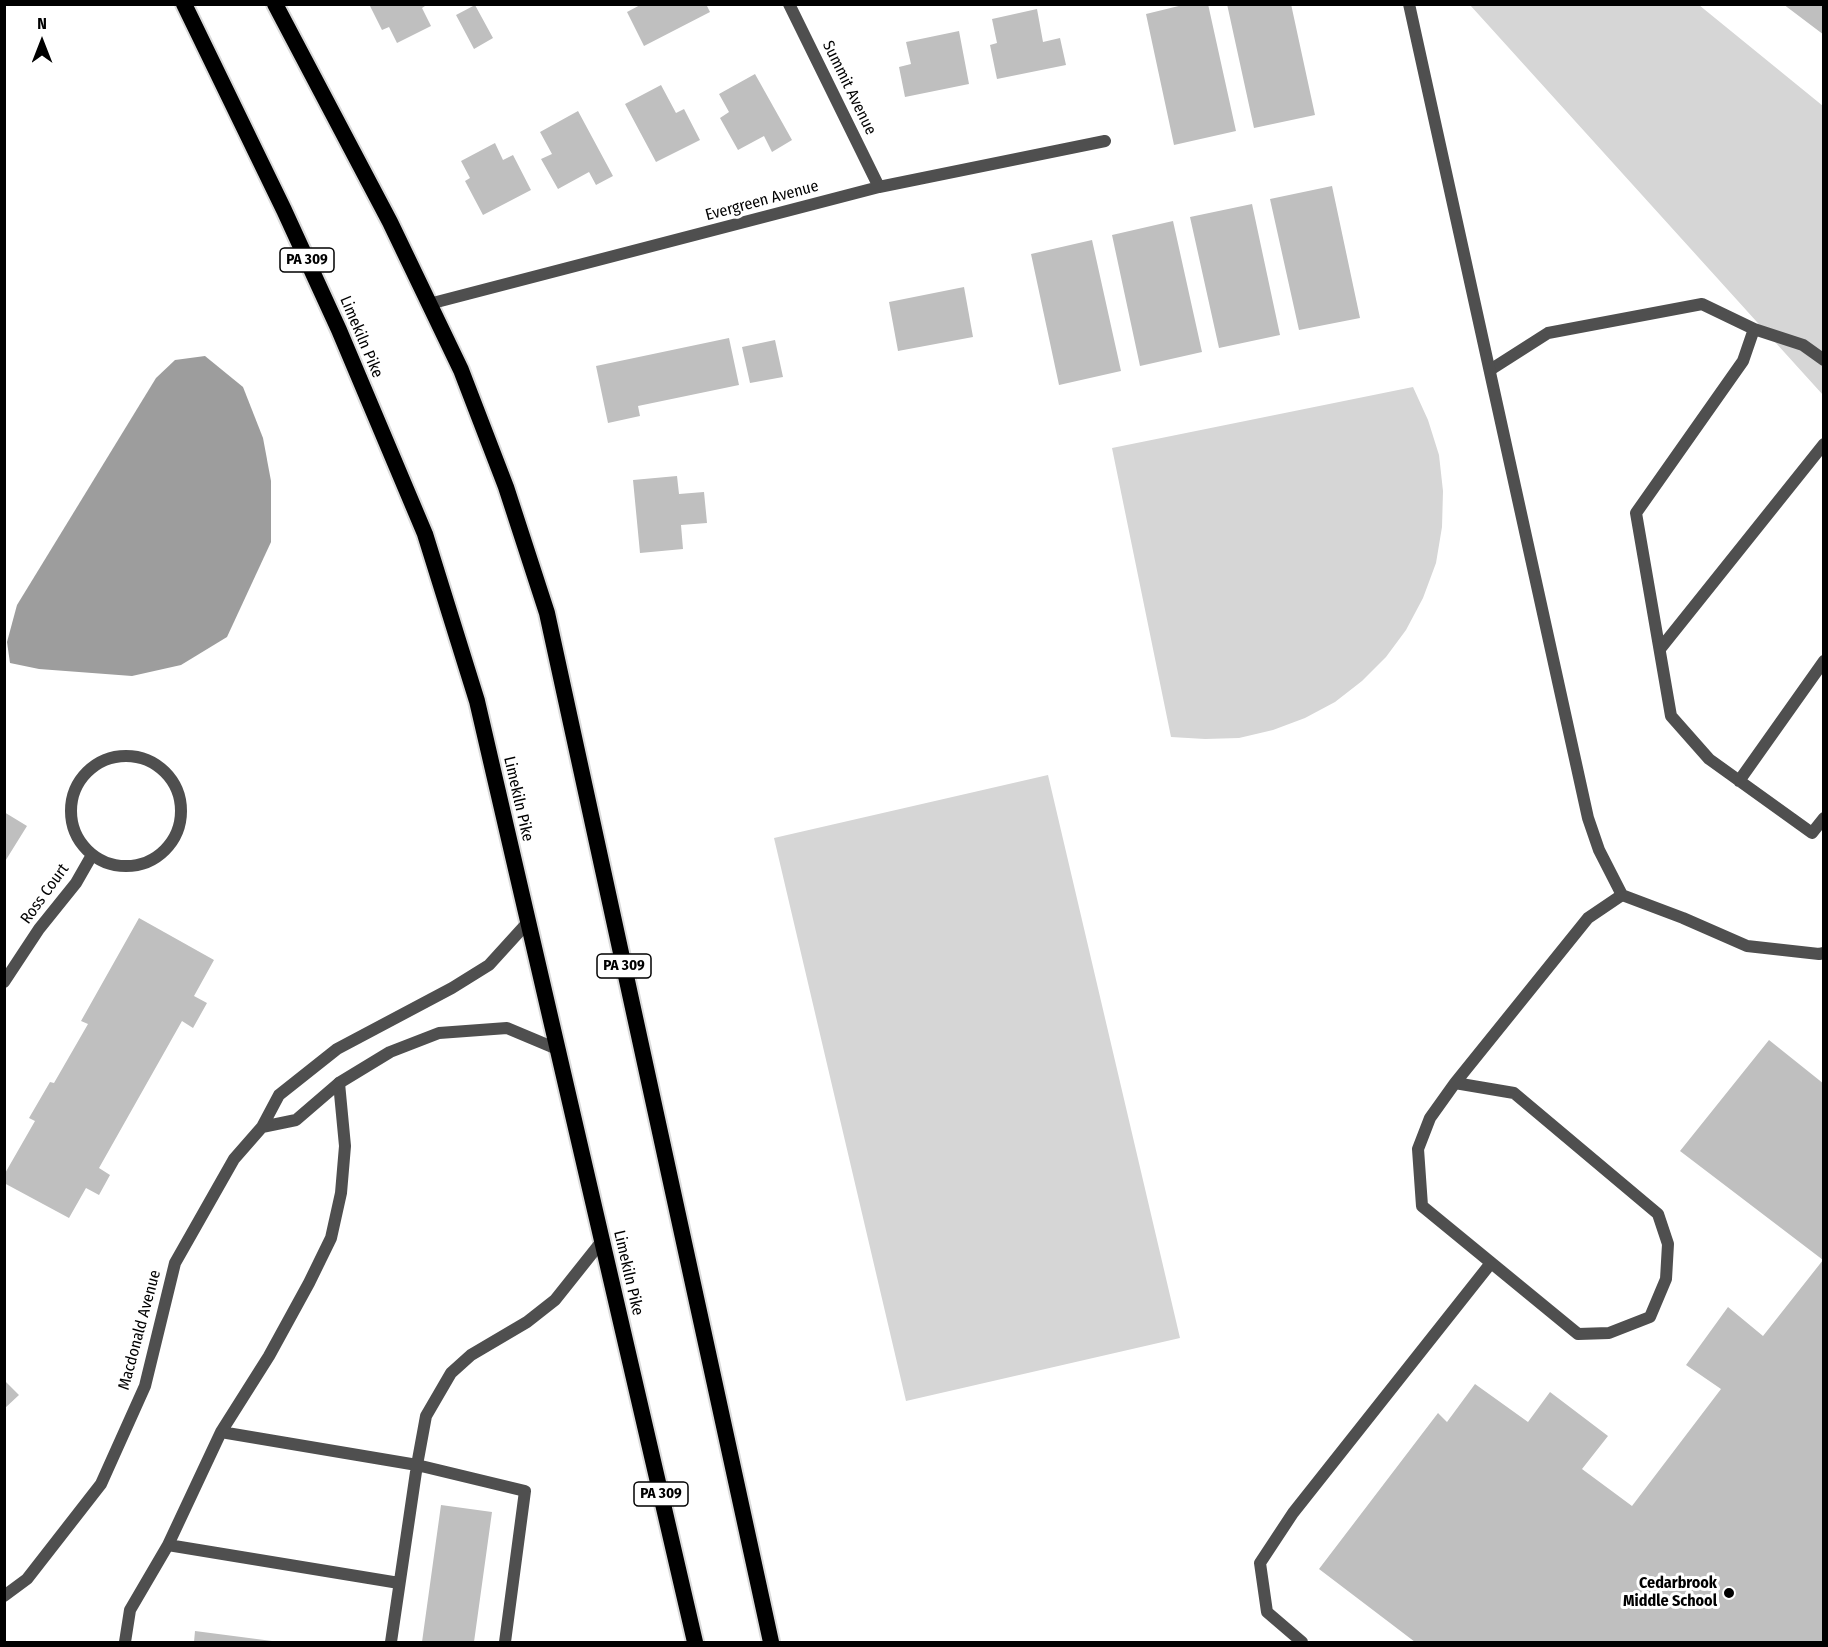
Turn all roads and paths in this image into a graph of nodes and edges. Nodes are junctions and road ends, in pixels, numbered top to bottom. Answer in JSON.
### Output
{"nodes":[{"id":1,"x":184,"y":4,"type":"edge"},
{"id":2,"x":275,"y":4,"type":"edge"},
{"id":3,"x":789,"y":4,"type":"edge"},
{"id":4,"x":1409,"y":4,"type":"edge"},
{"id":5,"x":1105,"y":141,"type":"dead end"},
{"id":6,"x":879,"y":187,"type":"junction"},
{"id":7,"x":429,"y":304,"type":"junction"},
{"id":8,"x":1754,"y":329,"type":"junction"},
{"id":9,"x":1824,"y":360,"type":"edge"},
{"id":10,"x":1490,"y":370,"type":"junction"},
{"id":11,"x":1824,"y":444,"type":"edge"},
{"id":12,"x":1660,"y":649,"type":"junction"},
{"id":13,"x":1824,"y":661,"type":"edge"},
{"id":14,"x":1739,"y":781,"type":"junction"},
{"id":15,"x":1824,"y":818,"type":"edge"},
{"id":16,"x":92,"y":855,"type":"junction"},
{"id":17,"x":1622,"y":895,"type":"junction"},
{"id":18,"x":529,"y":921,"type":"junction"},
{"id":19,"x":1824,"y":953,"type":"edge"},
{"id":20,"x":4,"y":982,"type":"edge"},
{"id":21,"x":557,"y":1049,"type":"junction"},
{"id":22,"x":339,"y":1083,"type":"junction"},
{"id":23,"x":1455,"y":1083,"type":"junction"},
{"id":24,"x":262,"y":1127,"type":"junction"},
{"id":25,"x":602,"y":1240,"type":"junction"},
{"id":26,"x":1491,"y":1263,"type":"junction"},
{"id":27,"x":221,"y":1432,"type":"junction"},
{"id":28,"x":417,"y":1465,"type":"junction"},
{"id":29,"x":168,"y":1545,"type":"junction"},
{"id":30,"x":399,"y":1583,"type":"junction"},
{"id":31,"x":4,"y":1596,"type":"edge"},
{"id":32,"x":125,"y":1642,"type":"edge"},
{"id":33,"x":391,"y":1642,"type":"edge"},
{"id":34,"x":505,"y":1642,"type":"edge"},
{"id":35,"x":695,"y":1642,"type":"edge"},
{"id":36,"x":771,"y":1642,"type":"edge"},
{"id":37,"x":1302,"y":1642,"type":"edge"}],
"edges":[{"from":1,"to":18,"type":"highway","name":"Limekiln Pike","number":"PA 309"},
{"from":2,"to":7,"type":"highway","number":"PA 309"},
{"from":3,"to":6,"type":"street","name":"Summit Avenue"},
{"from":4,"to":10,"type":"street"},
{"from":5,"to":6,"type":"street","name":"Evergreen Avenue"},
{"from":6,"to":7,"type":"street","name":"Evergreen Avenue"},
{"from":7,"to":36,"type":"highway","number":"PA 309"},
{"from":8,"to":9,"type":"street"},
{"from":8,"to":10,"type":"street"},
{"from":8,"to":12,"type":"street"},
{"from":10,"to":17,"type":"street"},
{"from":11,"to":12,"type":"street"},
{"from":12,"to":14,"type":"street"},
{"from":13,"to":14,"type":"street"},
{"from":14,"to":15,"type":"street"},
{"from":16,"to":16,"type":"street"},
{"from":16,"to":20,"type":"street","name":"Ross Court"},
{"from":17,"to":19,"type":"street"},
{"from":17,"to":23,"type":"street"},
{"from":18,"to":21,"type":"highway","name":"Limekiln Pike","number":"PA 309"},
{"from":18,"to":24,"type":"street","name":"Macdonald Avenue"},
{"from":21,"to":22,"type":"street"},
{"from":21,"to":25,"type":"highway","name":"Limekiln Pike","number":"PA 309"},
{"from":22,"to":24,"type":"street"},
{"from":22,"to":27,"type":"street"},
{"from":23,"to":26,"type":"street"},
{"from":23,"to":26,"type":"street"},
{"from":24,"to":31,"type":"street","name":"Macdonald Avenue"},
{"from":25,"to":28,"type":"street"},
{"from":25,"to":35,"type":"highway","name":"Limekiln Pike","number":"PA 309"},
{"from":26,"to":37,"type":"street"},
{"from":27,"to":28,"type":"street"},
{"from":27,"to":29,"type":"street"},
{"from":28,"to":30,"type":"street"},
{"from":28,"to":34,"type":"street"},
{"from":29,"to":30,"type":"street"},
{"from":29,"to":32,"type":"street"},
{"from":30,"to":33,"type":"street"}]}
